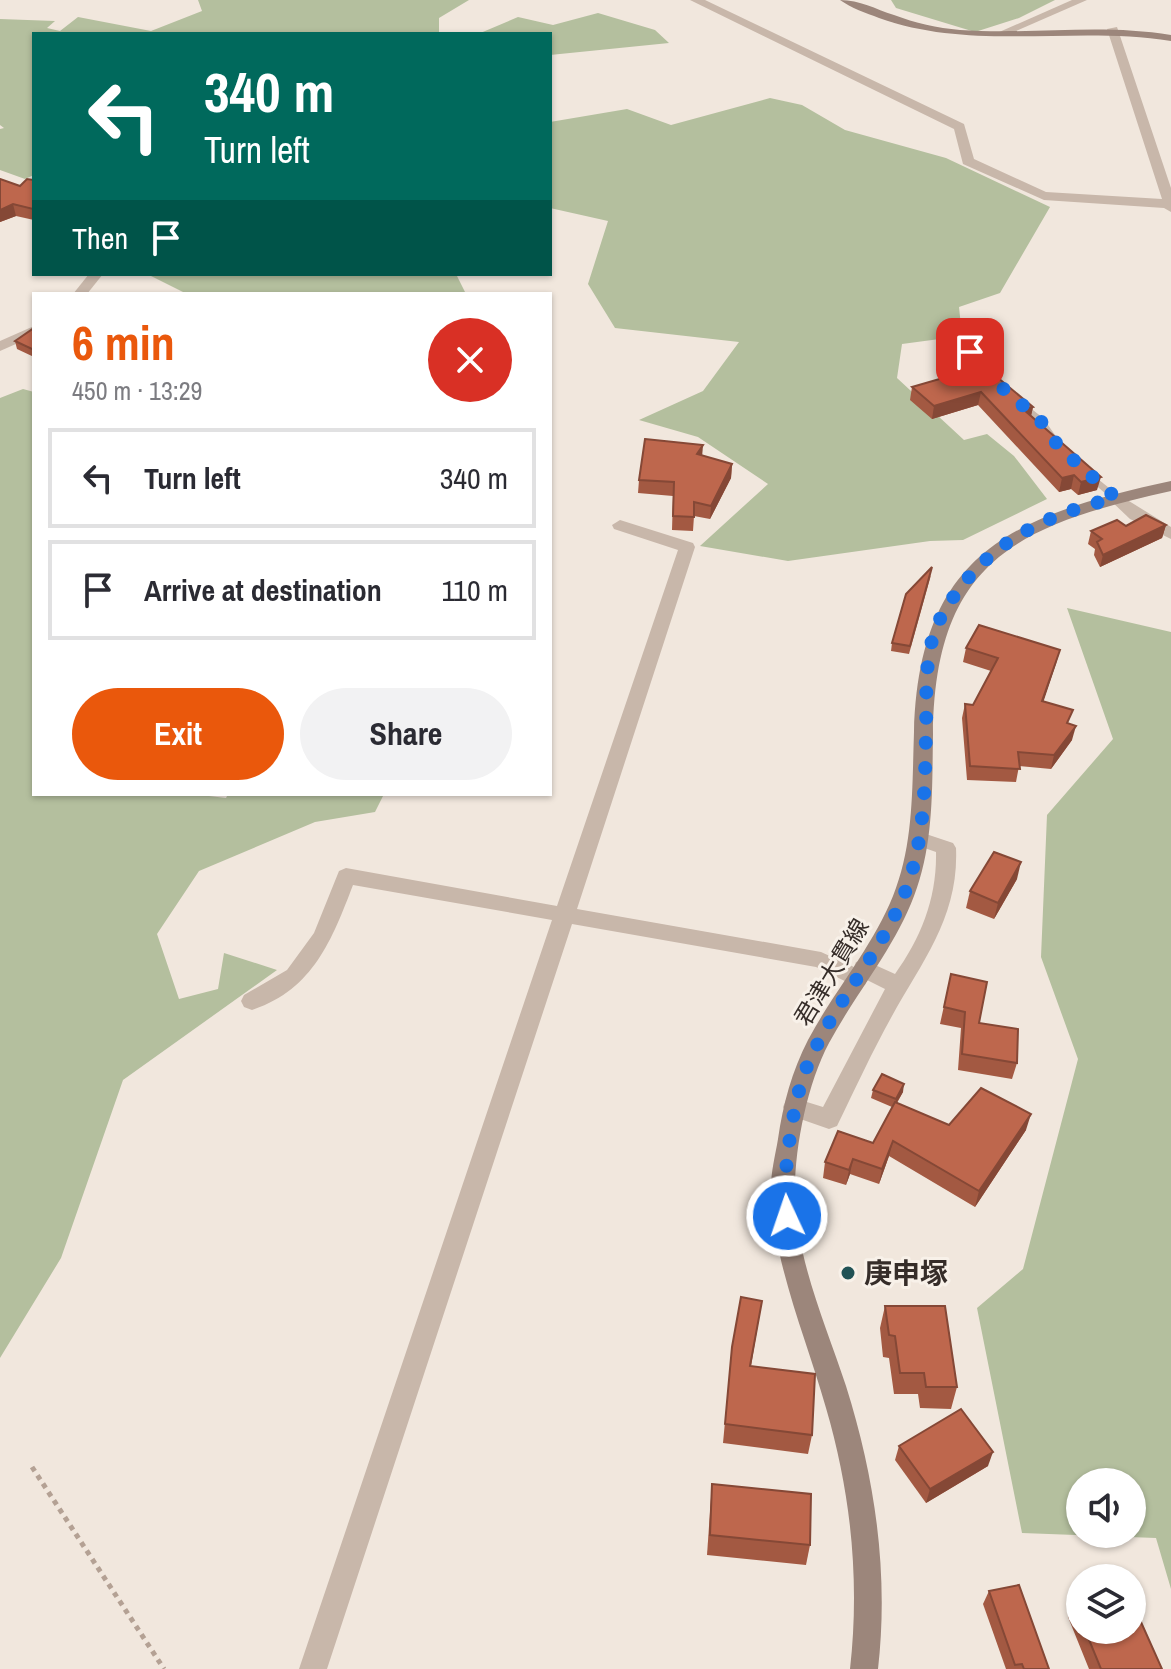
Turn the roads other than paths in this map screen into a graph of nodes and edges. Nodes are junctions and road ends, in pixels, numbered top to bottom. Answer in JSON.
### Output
{"nodes":[{"id":1,"x":696,"y":0,"type":"edge"},
{"id":2,"x":846,"y":0,"type":"edge"},
{"id":3,"x":1081,"y":0,"type":"edge"},
{"id":4,"x":1113,"y":29,"type":"junction"},
{"id":5,"x":1003,"y":33,"type":"junction"},
{"id":6,"x":1171,"y":38,"type":"edge"},
{"id":7,"x":1171,"y":205,"type":"edge"},
{"id":8,"x":94,"y":276,"type":"edge"},
{"id":9,"x":82,"y":292,"type":"edge"},
{"id":10,"x":32,"y":331,"type":"edge"},
{"id":11,"x":0,"y":347,"type":"edge"},
{"id":12,"x":970,"y":352,"type":"edge"},
{"id":13,"x":1003,"y":389,"type":"edge"},
{"id":14,"x":1014,"y":397,"type":"edge"},
{"id":15,"x":1059,"y":447,"type":"edge"},
{"id":16,"x":1082,"y":468,"type":"edge"},
{"id":17,"x":1171,"y":486,"type":"edge"},
{"id":18,"x":1116,"y":498,"type":"junction"},
{"id":19,"x":620,"y":525,"type":"dead end"},
{"id":20,"x":1171,"y":534,"type":"edge"},
{"id":21,"x":920,"y":839,"type":"junction"},
{"id":22,"x":567,"y":915,"type":"junction"},
{"id":23,"x":860,"y":974,"type":"junction"},
{"id":24,"x":898,"y":986,"type":"junction"},
{"id":25,"x":252,"y":1001,"type":"dead end"},
{"id":26,"x":794,"y":1107,"type":"junction"},
{"id":27,"x":313,"y":1669,"type":"edge"},
{"id":28,"x":864,"y":1669,"type":"edge"}],
"edges":[{"from":1,"to":7,"type":"street"},
{"from":2,"to":5,"type":"main road"},
{"from":3,"to":5,"type":"street"},
{"from":4,"to":5,"type":"main road"},
{"from":4,"to":6,"type":"main road"},
{"from":4,"to":7,"type":"street"},
{"from":8,"to":9,"type":"street"},
{"from":10,"to":11,"type":"street"},
{"from":12,"to":13,"type":"lane"},
{"from":14,"to":15,"type":"lane"},
{"from":16,"to":18,"type":"lane"},
{"from":17,"to":18,"type":"main road","name":"君津大貫線"},
{"from":18,"to":20,"type":"street"},
{"from":18,"to":21,"type":"main road","name":"君津大貫線"},
{"from":19,"to":22,"type":"street"},
{"from":21,"to":23,"type":"main road","name":"君津大貫線"},
{"from":21,"to":24,"type":"street"},
{"from":22,"to":23,"type":"street"},
{"from":22,"to":25,"type":"street"},
{"from":22,"to":27,"type":"street"},
{"from":23,"to":24,"type":"street"},
{"from":23,"to":26,"type":"main road","name":"君津大貫線"},
{"from":24,"to":26,"type":"street"},
{"from":26,"to":28,"type":"main road","name":"君津大貫線"}]}
